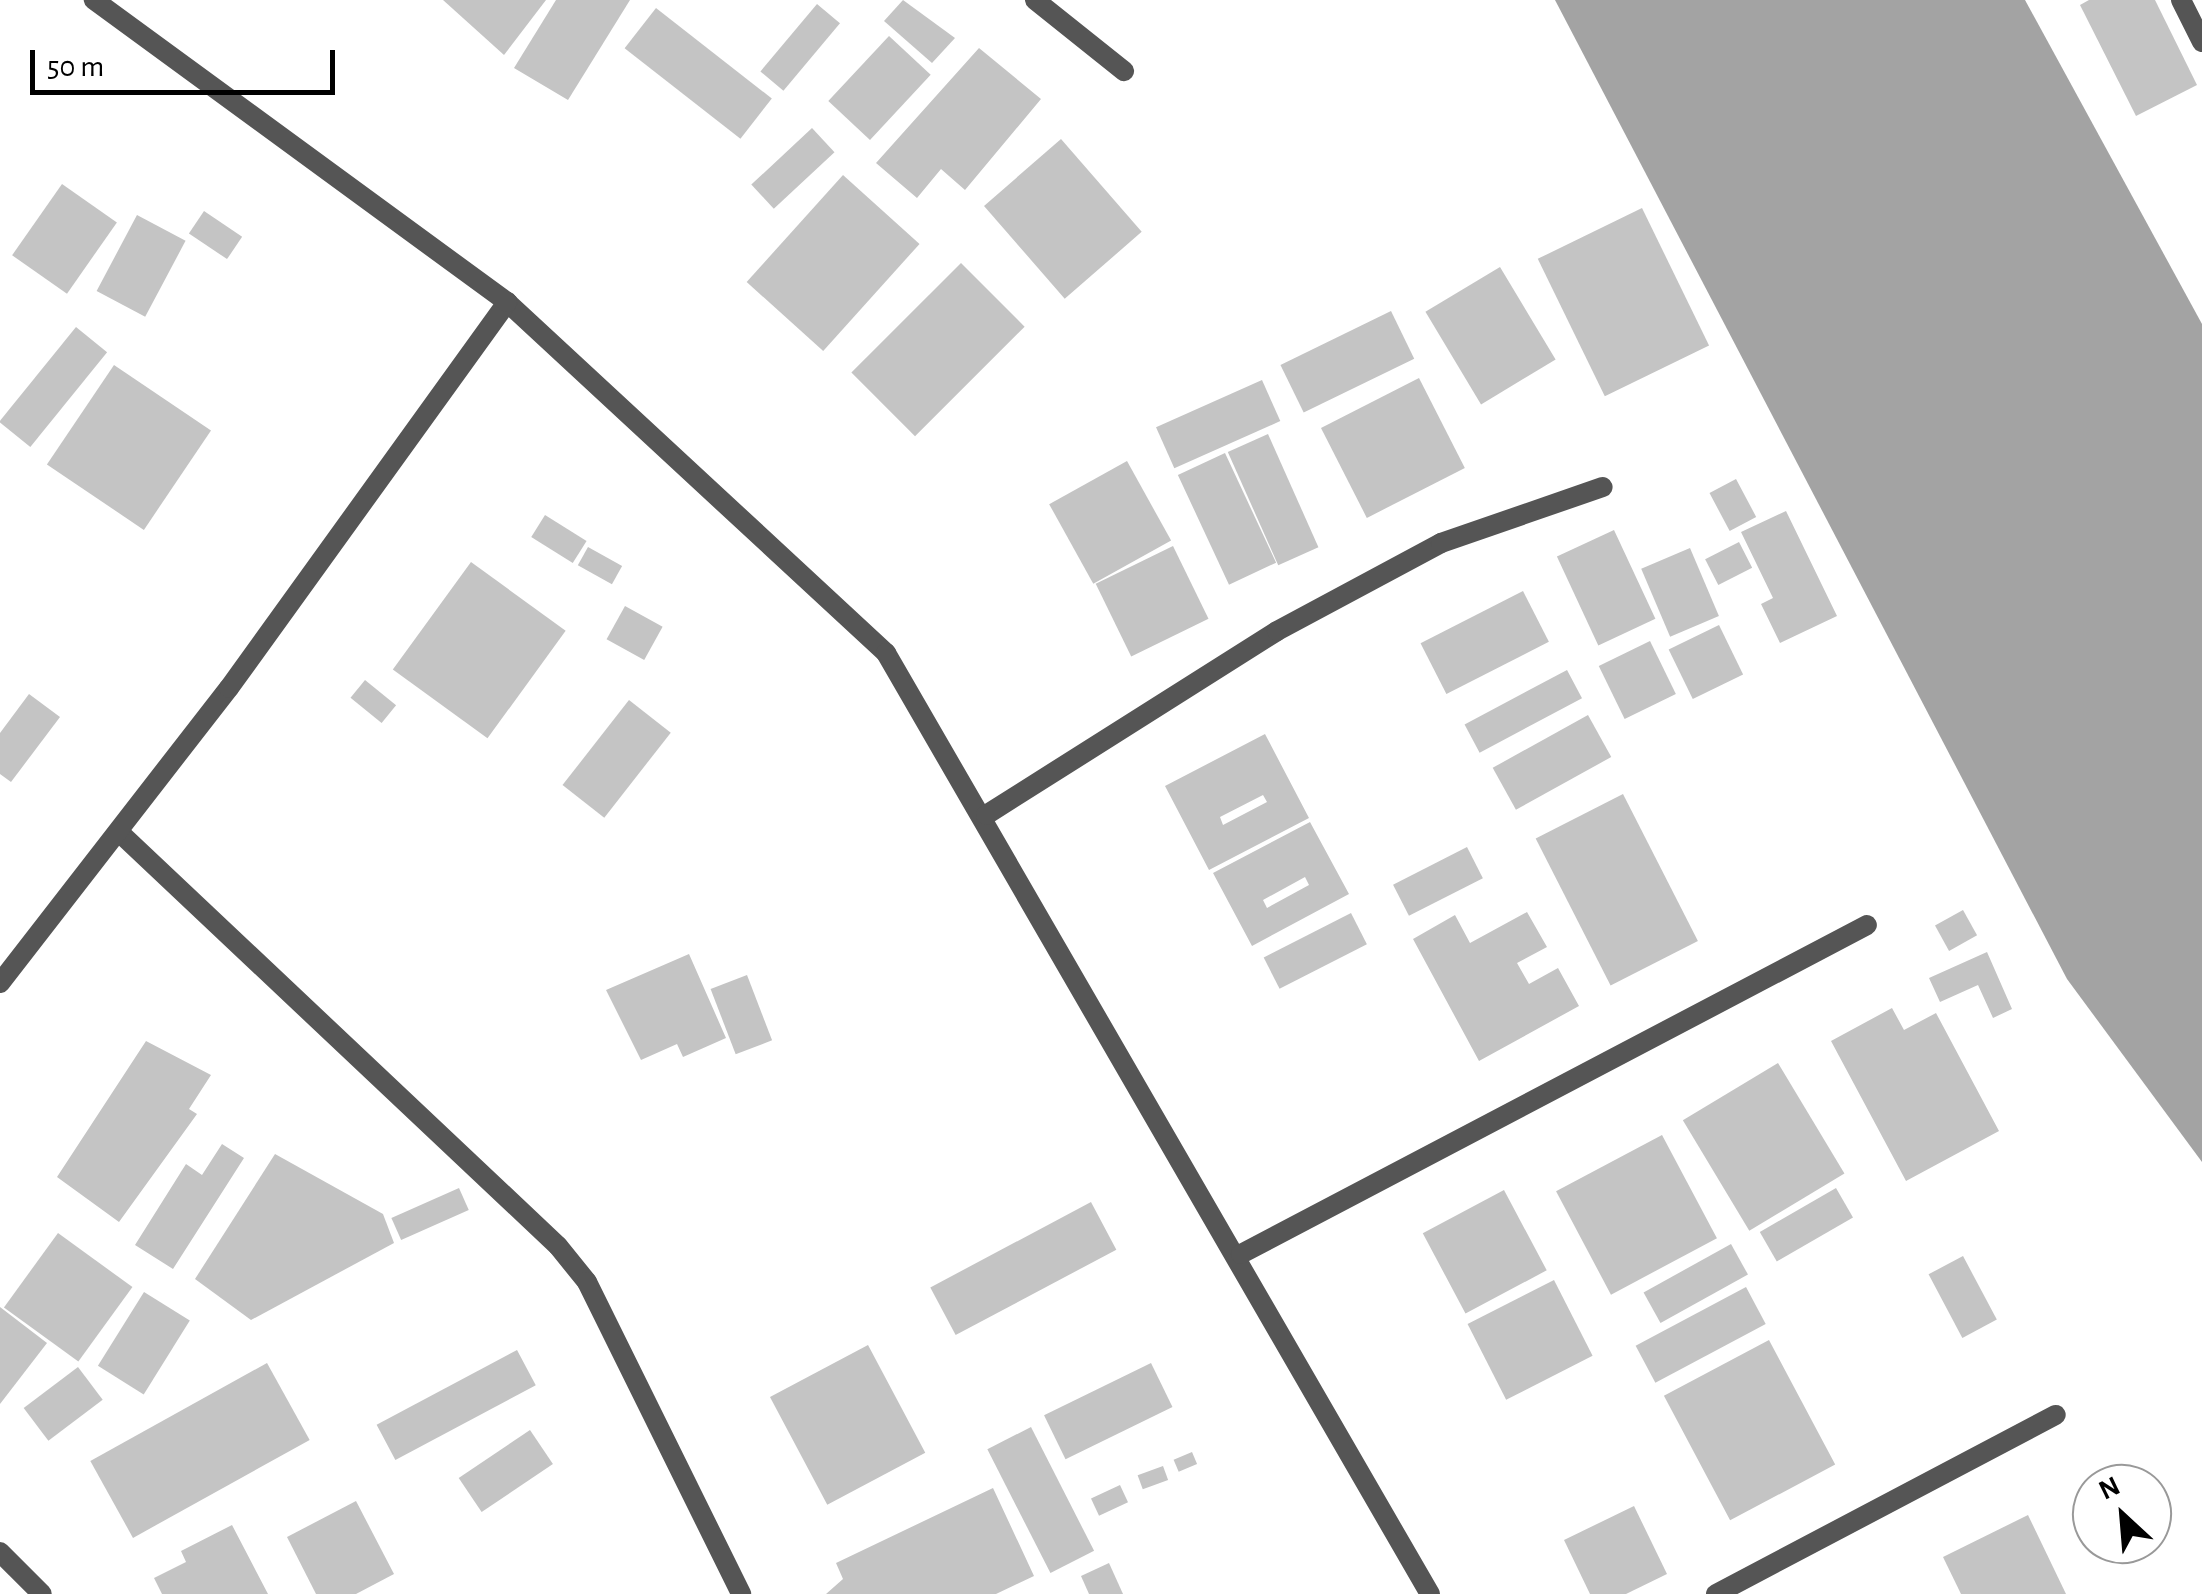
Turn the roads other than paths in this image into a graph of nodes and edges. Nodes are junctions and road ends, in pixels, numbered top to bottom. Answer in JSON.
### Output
{"nodes":[{"id":1,"x":94,"y":0,"type":"edge"},
{"id":2,"x":1035,"y":0,"type":"edge"},
{"id":3,"x":2181,"y":0,"type":"edge"},
{"id":4,"x":2202,"y":42,"type":"edge"},
{"id":5,"x":1124,"y":71,"type":"dead end"},
{"id":6,"x":507,"y":302,"type":"junction"},
{"id":7,"x":1603,"y":486,"type":"dead end"},
{"id":8,"x":986,"y":815,"type":"junction"},
{"id":9,"x":119,"y":832,"type":"junction"},
{"id":10,"x":1866,"y":925,"type":"dead end"},
{"id":11,"x":0,"y":983,"type":"edge"},
{"id":12,"x":1241,"y":1254,"type":"junction"},
{"id":13,"x":2056,"y":1414,"type":"dead end"},
{"id":14,"x":0,"y":1552,"type":"edge"},
{"id":15,"x":42,"y":1594,"type":"edge"},
{"id":16,"x":742,"y":1594,"type":"edge"},
{"id":17,"x":1430,"y":1594,"type":"edge"},
{"id":18,"x":1716,"y":1594,"type":"edge"}],
"edges":[{"from":1,"to":6,"type":"street"},
{"from":2,"to":5,"type":"street"},
{"from":3,"to":4,"type":"street"},
{"from":6,"to":8,"type":"street"},
{"from":6,"to":9,"type":"street"},
{"from":7,"to":8,"type":"street"},
{"from":8,"to":12,"type":"street"},
{"from":9,"to":11,"type":"street"},
{"from":9,"to":16,"type":"street"},
{"from":10,"to":12,"type":"street"},
{"from":12,"to":17,"type":"street"},
{"from":13,"to":18,"type":"street"},
{"from":14,"to":15,"type":"street"}]}
